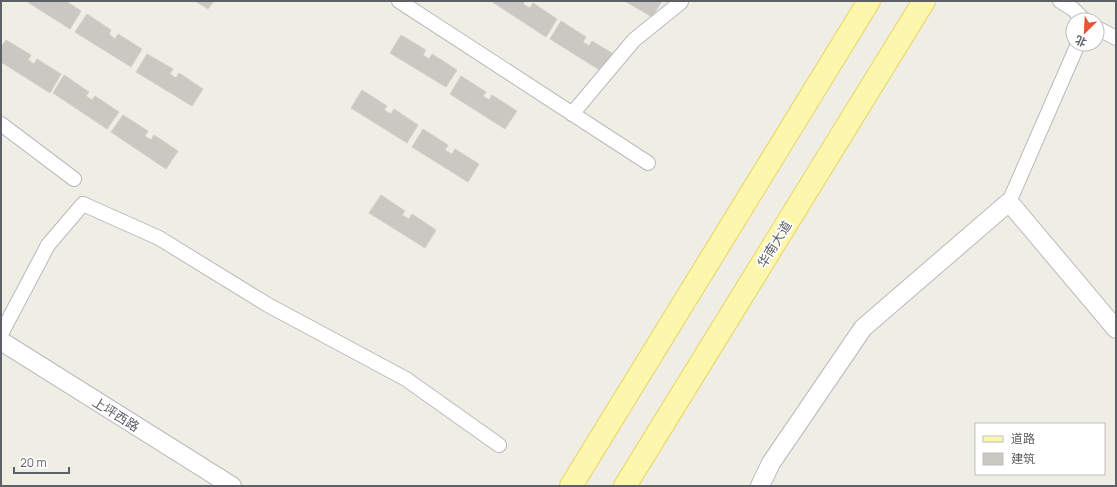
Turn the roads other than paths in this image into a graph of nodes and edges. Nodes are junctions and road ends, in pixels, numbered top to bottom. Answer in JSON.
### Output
{"nodes":[{"id":1,"x":399,"y":1,"type":"edge"},
{"id":2,"x":868,"y":1,"type":"edge"},
{"id":3,"x":924,"y":1,"type":"edge"},
{"id":4,"x":1060,"y":1,"type":"edge"},
{"id":5,"x":681,"y":2,"type":"dead end"},
{"id":6,"x":1076,"y":12,"type":"edge"},
{"id":7,"x":1105,"y":32,"type":"edge"},
{"id":8,"x":1116,"y":38,"type":"edge"},
{"id":9,"x":1075,"y":52,"type":"edge"},
{"id":10,"x":572,"y":114,"type":"junction"},
{"id":11,"x":1,"y":124,"type":"edge"},
{"id":12,"x":648,"y":163,"type":"dead end"},
{"id":13,"x":74,"y":179,"type":"dead end"},
{"id":14,"x":1009,"y":202,"type":"junction"},
{"id":15,"x":1116,"y":329,"type":"edge"},
{"id":16,"x":1,"y":334,"type":"edge"},
{"id":17,"x":1,"y":341,"type":"edge"},
{"id":18,"x":1,"y":353,"type":"edge"},
{"id":19,"x":499,"y":445,"type":"dead end"},
{"id":20,"x":212,"y":486,"type":"edge"},
{"id":21,"x":232,"y":486,"type":"edge"},
{"id":22,"x":571,"y":486,"type":"edge"},
{"id":23,"x":624,"y":486,"type":"edge"},
{"id":24,"x":760,"y":486,"type":"edge"}],
"edges":[{"from":1,"to":10,"type":"street"},
{"from":2,"to":22,"type":"main road"},
{"from":3,"to":23,"type":"main road","name":"华南大道"},
{"from":4,"to":6,"type":"street"},
{"from":5,"to":10,"type":"street"},
{"from":7,"to":8,"type":"street"},
{"from":9,"to":14,"type":"street"},
{"from":10,"to":12,"type":"street"},
{"from":11,"to":13,"type":"street"},
{"from":14,"to":15,"type":"street"},
{"from":14,"to":24,"type":"street"},
{"from":16,"to":19,"type":"street"},
{"from":17,"to":21,"type":"street","name":"上坪西路"},
{"from":18,"to":20,"type":"street","name":"上坪西路"}]}
